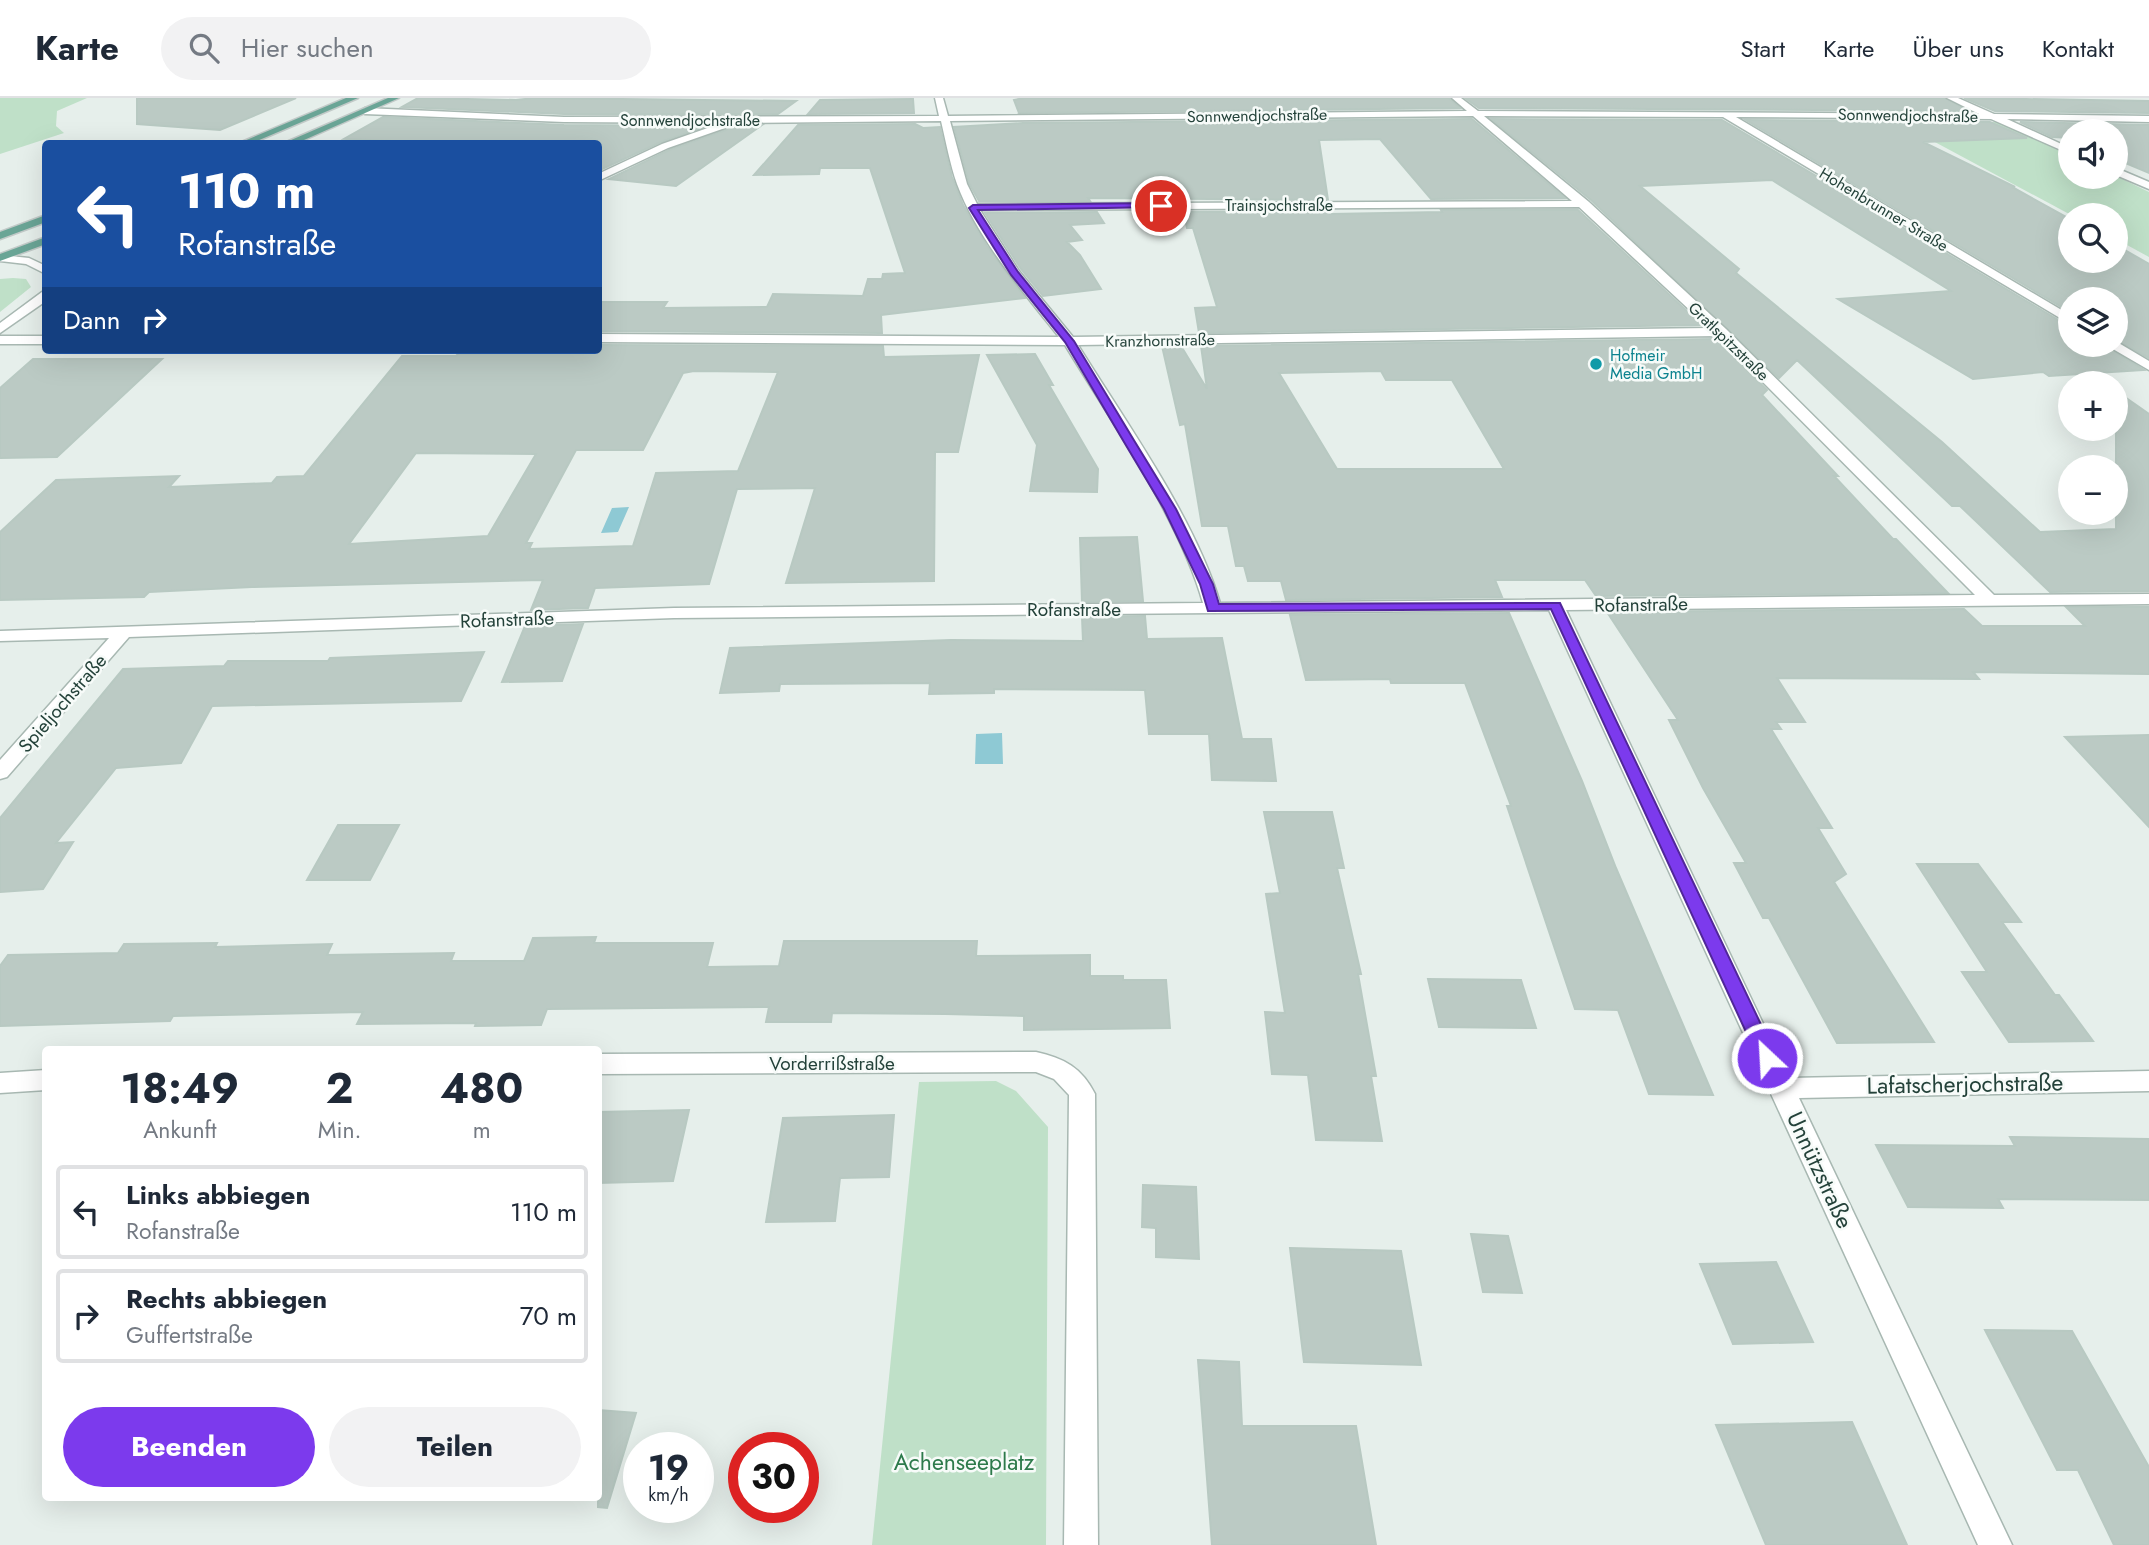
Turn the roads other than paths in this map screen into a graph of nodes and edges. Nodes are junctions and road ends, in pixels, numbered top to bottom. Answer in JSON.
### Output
{"nodes":[{"id":1,"x":354,"y":98,"type":"edge"},
{"id":2,"x":395,"y":98,"type":"edge"},
{"id":3,"x":939,"y":98,"type":"edge"},
{"id":4,"x":1456,"y":98,"type":"edge"},
{"id":5,"x":1951,"y":98,"type":"edge"},
{"id":6,"x":1709,"y":105,"type":"dead end"},
{"id":7,"x":365,"y":111,"type":"junction"},
{"id":8,"x":1476,"y":113,"type":"junction"},
{"id":9,"x":1722,"y":113,"type":"junction"},
{"id":10,"x":1992,"y":117,"type":"junction"},
{"id":11,"x":944,"y":118,"type":"junction"},
{"id":12,"x":733,"y":120,"type":"junction"},
{"id":13,"x":2149,"y":120,"type":"edge"},
{"id":14,"x":251,"y":140,"type":"edge"},
{"id":15,"x":296,"y":140,"type":"edge"},
{"id":16,"x":2058,"y":146,"type":"edge"},
{"id":17,"x":602,"y":176,"type":"edge"},
{"id":18,"x":2128,"y":176,"type":"edge"},
{"id":19,"x":2149,"y":186,"type":"edge"},
{"id":20,"x":1585,"y":204,"type":"junction"},
{"id":21,"x":973,"y":208,"type":"junction"},
{"id":22,"x":42,"y":220,"type":"edge"},
{"id":23,"x":0,"y":236,"type":"edge"},
{"id":24,"x":42,"y":242,"type":"edge"},
{"id":25,"x":1,"y":258,"type":"edge"},
{"id":26,"x":42,"y":269,"type":"edge"},
{"id":27,"x":42,"y":298,"type":"edge"},
{"id":28,"x":2058,"y":313,"type":"edge"},
{"id":29,"x":0,"y":329,"type":"edge"},
{"id":30,"x":1722,"y":332,"type":"junction"},
{"id":31,"x":602,"y":338,"type":"edge"},
{"id":32,"x":0,"y":340,"type":"edge"},
{"id":33,"x":42,"y":340,"type":"edge"},
{"id":34,"x":1069,"y":341,"type":"junction"},
{"id":35,"x":2128,"y":354,"type":"edge"},
{"id":36,"x":2149,"y":366,"type":"edge"},
{"id":37,"x":1988,"y":599,"type":"junction"},
{"id":38,"x":2149,"y":599,"type":"edge"},
{"id":39,"x":1555,"y":606,"type":"junction"},
{"id":40,"x":1213,"y":608,"type":"junction"},
{"id":41,"x":123,"y":632,"type":"junction"},
{"id":42,"x":0,"y":636,"type":"edge"},
{"id":43,"x":0,"y":773,"type":"edge"},
{"id":44,"x":602,"y":1064,"type":"edge"},
{"id":45,"x":42,"y":1080,"type":"edge"},
{"id":46,"x":2149,"y":1081,"type":"edge"},
{"id":47,"x":0,"y":1083,"type":"edge"},
{"id":48,"x":1782,"y":1088,"type":"junction"},
{"id":49,"x":1082,"y":1545,"type":"edge"},
{"id":50,"x":1995,"y":1545,"type":"edge"}],
"edges":[{"from":1,"to":14,"type":"main road"},
{"from":2,"to":7,"type":"main road"},
{"from":3,"to":11,"type":"street"},
{"from":4,"to":8,"type":"street","name":"Gratlspitzstraße"},
{"from":5,"to":10,"type":"street"},
{"from":6,"to":9,"type":"street","name":"Hohenbrunner Straße"},
{"from":7,"to":12,"type":"street","name":"Sonnwendjochstraße"},
{"from":7,"to":15,"type":"main road"},
{"from":8,"to":9,"type":"street","name":"Sonnwendjochstraße"},
{"from":8,"to":11,"type":"street","name":"Sonnwendjochstraße"},
{"from":8,"to":20,"type":"street","name":"Gratlspitzstraße"},
{"from":9,"to":10,"type":"street","name":"Sonnwendjochstraße"},
{"from":9,"to":28,"type":"street","name":"Hohenbrunner Straße"},
{"from":10,"to":13,"type":"street","name":"Sonnwendjochstraße"},
{"from":10,"to":16,"type":"street"},
{"from":11,"to":12,"type":"street","name":"Sonnwendjochstraße"},
{"from":11,"to":21,"type":"street"},
{"from":12,"to":17,"type":"street"},
{"from":18,"to":19,"type":"street"},
{"from":20,"to":21,"type":"street","name":"Trainsjochstraße"},
{"from":20,"to":30,"type":"street","name":"Gratlspitzstraße"},
{"from":21,"to":34,"type":"street"},
{"from":22,"to":23,"type":"main road"},
{"from":24,"to":25,"type":"main road"},
{"from":25,"to":26,"type":"street"},
{"from":27,"to":29,"type":"street"},
{"from":30,"to":34,"type":"street","name":"Kranzhornstraße"},
{"from":30,"to":37,"type":"street","name":"Gratlspitzstraße"},
{"from":31,"to":34,"type":"street","name":"Kranzhornstraße"},
{"from":32,"to":33,"type":"street"},
{"from":34,"to":40,"type":"street"},
{"from":35,"to":36,"type":"street"},
{"from":37,"to":38,"type":"street","name":"Rofanstraße"},
{"from":37,"to":39,"type":"street","name":"Rofanstraße"},
{"from":39,"to":40,"type":"street","name":"Rofanstraße"},
{"from":39,"to":48,"type":"street","name":"Unnützstraße"},
{"from":40,"to":41,"type":"street","name":"Rofanstraße"},
{"from":41,"to":42,"type":"street","name":"Rofanstraße"},
{"from":41,"to":43,"type":"street","name":"Spieljochstraße"},
{"from":44,"to":49,"type":"street","name":"Vorderrißstraße"},
{"from":45,"to":47,"type":"street"},
{"from":46,"to":48,"type":"street","name":"Lafatscherjochstraße"},
{"from":48,"to":50,"type":"street","name":"Unnützstraße"}]}
